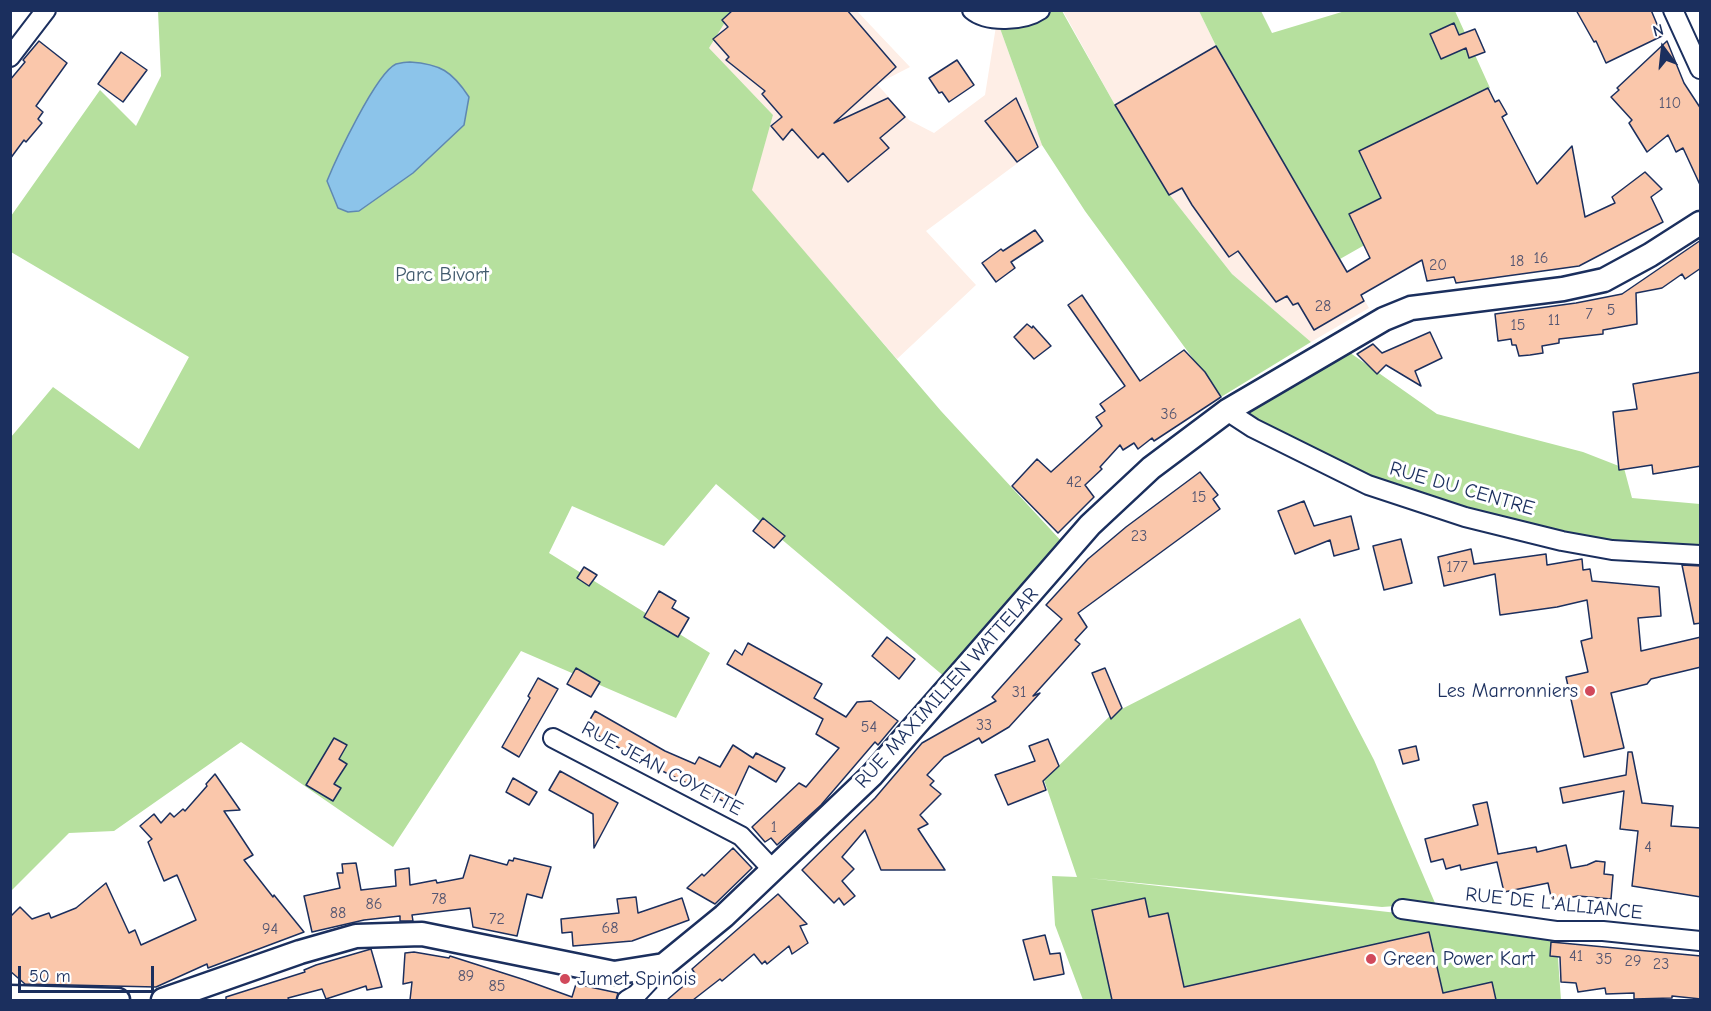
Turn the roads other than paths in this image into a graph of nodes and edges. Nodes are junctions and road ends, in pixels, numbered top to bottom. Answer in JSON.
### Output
{"nodes":[{"id":1,"x":46,"y":10,"type":"edge"},
{"id":2,"x":972,"y":10,"type":"edge"},
{"id":3,"x":1040,"y":10,"type":"edge"},
{"id":4,"x":1673,"y":10,"type":"edge"},
{"id":5,"x":10,"y":57,"type":"edge"},
{"id":6,"x":1701,"y":69,"type":"edge"},
{"id":7,"x":1701,"y":223,"type":"edge"},
{"id":8,"x":1227,"y":411,"type":"junction"},
{"id":9,"x":1701,"y":555,"type":"edge"},
{"id":10,"x":553,"y":738,"type":"dead end"},
{"id":11,"x":773,"y":870,"type":"junction"},
{"id":12,"x":1402,"y":909,"type":"dead end"},
{"id":13,"x":1701,"y":941,"type":"edge"},
{"id":14,"x":664,"y":965,"type":"junction"},
{"id":15,"x":13,"y":995,"type":"edge"},
{"id":16,"x":118,"y":1000,"type":"edge"},
{"id":17,"x":163,"y":1000,"type":"edge"},
{"id":18,"x":627,"y":1000,"type":"edge"}],
"edges":[{"from":1,"to":5,"type":"street"},
{"from":2,"to":3,"type":"street"},
{"from":4,"to":6,"type":"street"},
{"from":7,"to":8,"type":"street","name":"RUE MAXIMILIEN WATTELAR"},
{"from":8,"to":9,"type":"street","name":"RUE DU CENTRE"},
{"from":8,"to":11,"type":"street","name":"RUE MAXIMILIEN WATTELAR"},
{"from":10,"to":11,"type":"street","name":"RUE JEAN COYETTE"},
{"from":11,"to":14,"type":"street","name":"RUE MAXIMILIEN WATTELAR"},
{"from":12,"to":13,"type":"street","name":"RUE DE L'ALLIANCE"},
{"from":14,"to":17,"type":"street"},
{"from":14,"to":18,"type":"street"},
{"from":15,"to":16,"type":"street"}]}
